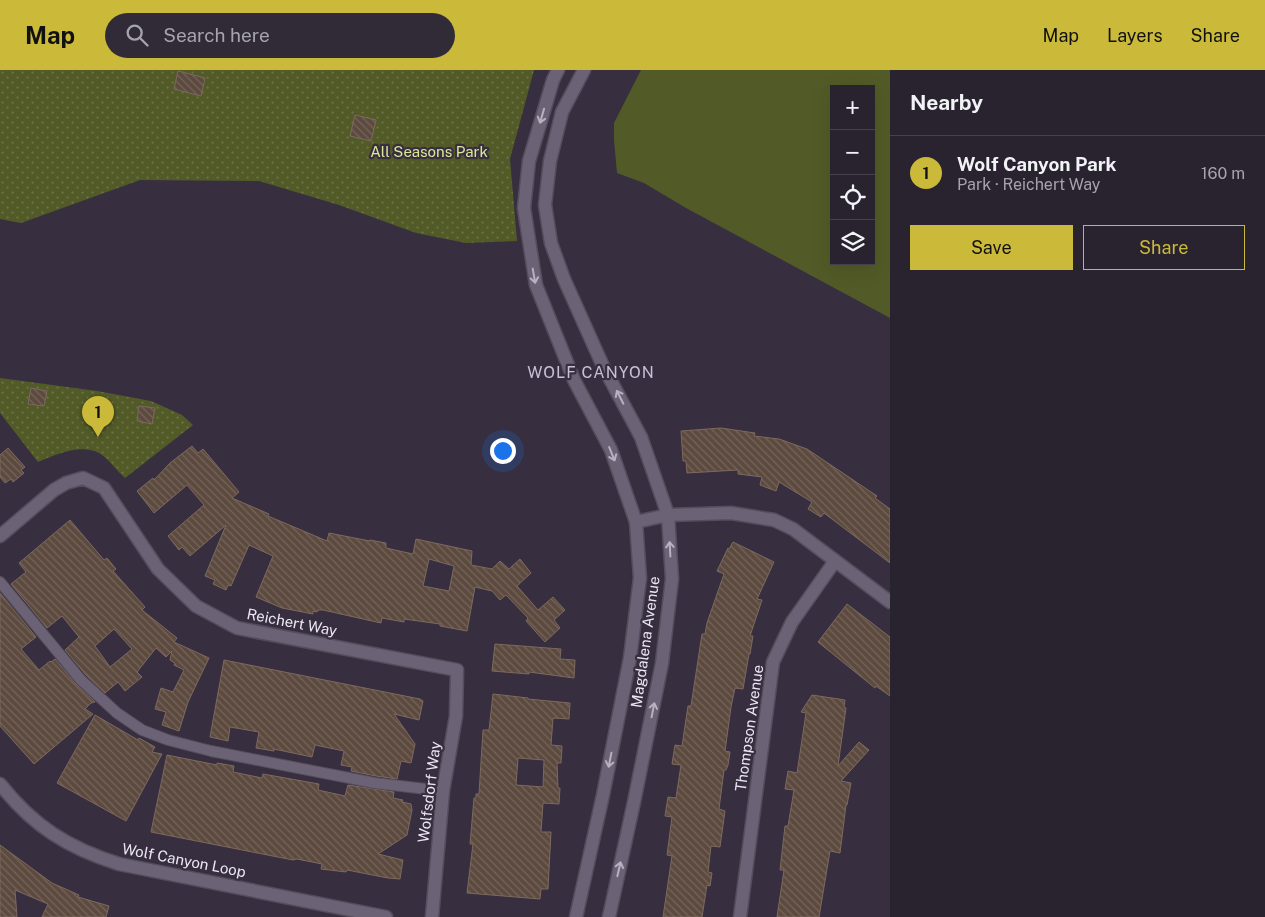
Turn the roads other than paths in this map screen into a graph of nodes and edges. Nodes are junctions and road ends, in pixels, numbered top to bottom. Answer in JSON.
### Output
{"nodes":[{"id":1,"x":558,"y":70,"type":"edge"},
{"id":2,"x":584,"y":70,"type":"edge"},
{"id":3,"x":668,"y":515,"type":"junction"},
{"id":4,"x":636,"y":522,"type":"junction"},
{"id":5,"x":0,"y":536,"type":"edge"},
{"id":6,"x":835,"y":560,"type":"junction"},
{"id":7,"x":0,"y":582,"type":"edge"},
{"id":8,"x":890,"y":602,"type":"edge"},
{"id":9,"x":457,"y":670,"type":"joint"},
{"id":10,"x":0,"y":784,"type":"edge"},
{"id":11,"x":443,"y":791,"type":"junction"},
{"id":12,"x":386,"y":917,"type":"edge"},
{"id":13,"x":432,"y":917,"type":"edge"},
{"id":14,"x":576,"y":917,"type":"edge"},
{"id":15,"x":609,"y":917,"type":"edge"},
{"id":16,"x":740,"y":917,"type":"edge"}],
"edges":[{"from":1,"to":4,"type":"street","name":"Magdalena Avenue","one_way":true},
{"from":3,"to":2,"type":"street","name":"Magdalena Avenue","one_way":true},
{"from":3,"to":4,"type":"street"},
{"from":3,"to":6,"type":"street"},
{"from":15,"to":3,"type":"street","name":"Magdalena Avenue","one_way":true},
{"from":4,"to":14,"type":"street","name":"Magdalena Avenue","one_way":true},
{"from":5,"to":9,"type":"street","name":"Reichert Way"},
{"from":6,"to":8,"type":"street"},
{"from":6,"to":16,"type":"street","name":"Thompson Avenue"},
{"from":7,"to":11,"type":"lane"},
{"from":9,"to":11,"type":"street","name":"Wolfsdorf Way"},
{"from":10,"to":12,"type":"street","name":"Wolf Canyon Loop"},
{"from":11,"to":13,"type":"street","name":"Wolfsdorf Way"}]}
